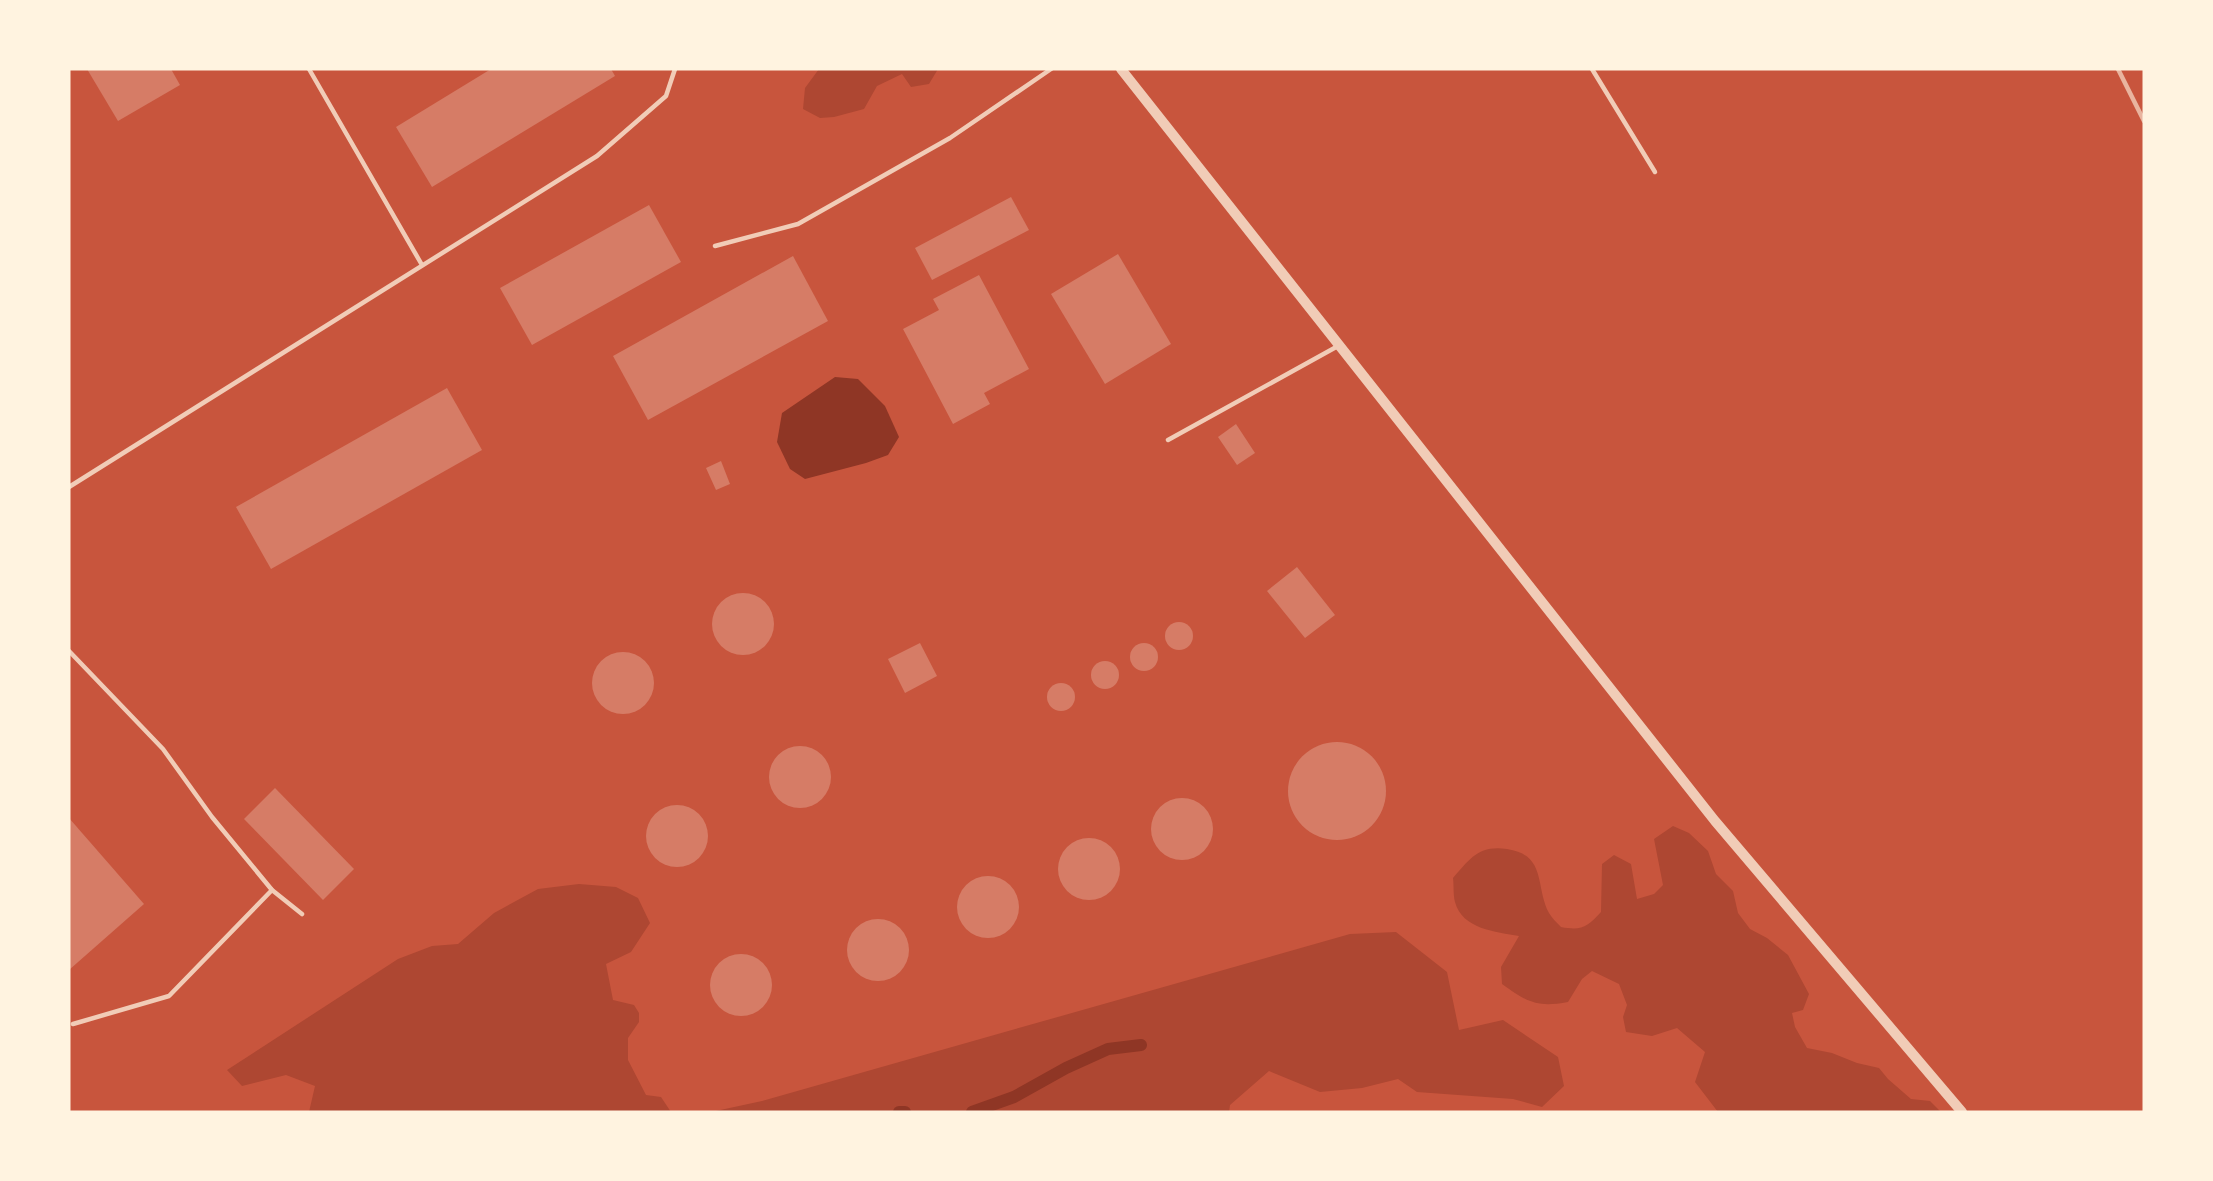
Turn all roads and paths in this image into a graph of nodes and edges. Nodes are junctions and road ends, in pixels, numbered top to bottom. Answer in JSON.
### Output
{"nodes":[{"id":1,"x":309,"y":69,"type":"edge"},
{"id":2,"x":675,"y":69,"type":"edge"},
{"id":3,"x":1051,"y":69,"type":"edge"},
{"id":4,"x":1121,"y":69,"type":"edge"},
{"id":5,"x":1592,"y":69,"type":"edge"},
{"id":6,"x":1655,"y":172,"type":"dead end"},
{"id":7,"x":715,"y":246,"type":"dead end"},
{"id":8,"x":422,"y":265,"type":"junction"},
{"id":9,"x":1338,"y":346,"type":"junction"},
{"id":10,"x":1168,"y":440,"type":"dead end"},
{"id":11,"x":69,"y":487,"type":"edge"},
{"id":12,"x":69,"y":651,"type":"edge"},
{"id":13,"x":272,"y":890,"type":"junction"},
{"id":14,"x":302,"y":914,"type":"dead end"},
{"id":15,"x":73,"y":1024,"type":"dead end"},
{"id":16,"x":1962,"y":1112,"type":"edge"}],
"edges":[{"from":1,"to":8,"type":"lane"},
{"from":2,"to":8,"type":"lane"},
{"from":3,"to":7,"type":"lane"},
{"from":4,"to":9,"type":"street"},
{"from":5,"to":6,"type":"lane"},
{"from":8,"to":11,"type":"lane"},
{"from":9,"to":10,"type":"lane"},
{"from":9,"to":16,"type":"street"},
{"from":12,"to":13,"type":"lane"},
{"from":13,"to":14,"type":"lane"},
{"from":13,"to":15,"type":"lane"}]}
